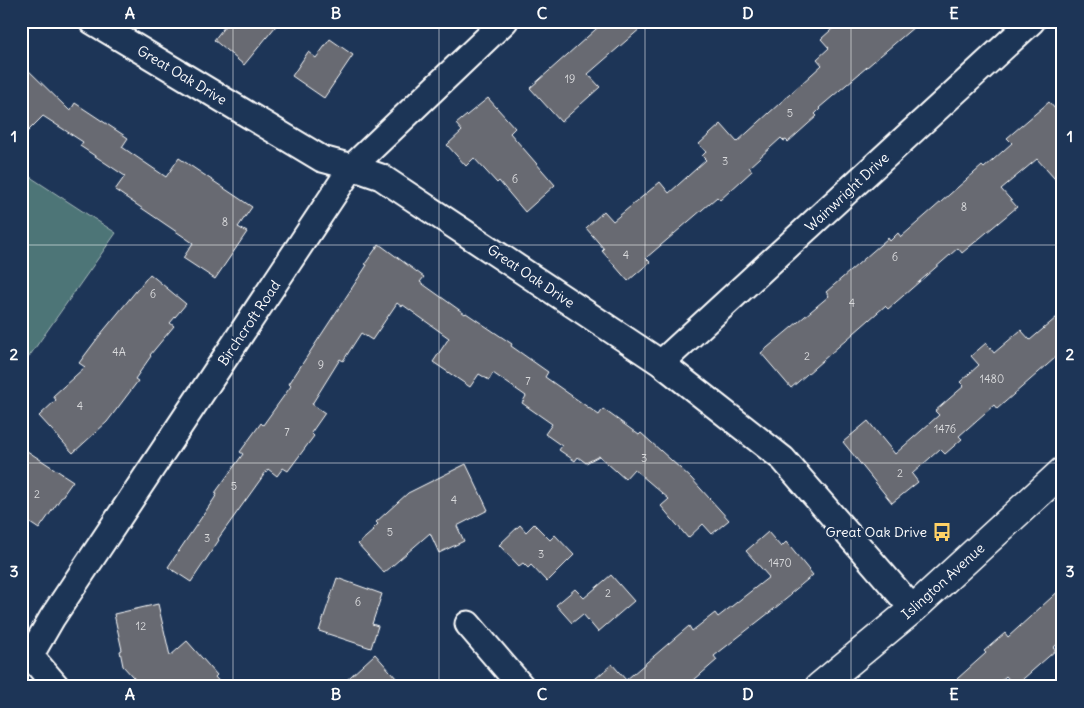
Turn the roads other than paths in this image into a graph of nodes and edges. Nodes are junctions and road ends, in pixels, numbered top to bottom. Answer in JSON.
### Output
{"nodes":[{"id":1,"x":92,"y":21,"type":"edge"},
{"id":2,"x":505,"y":21,"type":"edge"},
{"id":3,"x":1032,"y":21,"type":"edge"},
{"id":4,"x":352,"y":167,"type":"junction"},
{"id":5,"x":661,"y":363,"type":"junction"},
{"id":6,"x":1063,"y":471,"type":"edge"},
{"id":7,"x":912,"y":609,"type":"junction"},
{"id":8,"x":468,"y":624,"type":"dead end"},
{"id":9,"x":26,"y":650,"type":"edge"},
{"id":10,"x":57,"y":687,"type":"edge"},
{"id":11,"x":522,"y":687,"type":"edge"},
{"id":12,"x":820,"y":687,"type":"edge"}],
"edges":[{"from":1,"to":4,"type":"street","name":"Great Oak Drive"},
{"from":2,"to":4,"type":"street","name":"Birchcroft Road"},
{"from":3,"to":5,"type":"street","name":"Wainwright Drive"},
{"from":4,"to":5,"type":"street","name":"Great Oak Drive"},
{"from":4,"to":9,"type":"street","name":"Birchcroft Road"},
{"from":5,"to":7,"type":"street","name":"Great Oak Drive"},
{"from":6,"to":7,"type":"main road","name":"Islington Avenue"},
{"from":7,"to":12,"type":"main road","name":"Islington Avenue"},
{"from":8,"to":11,"type":"street"},
{"from":9,"to":10,"type":"street"}]}
